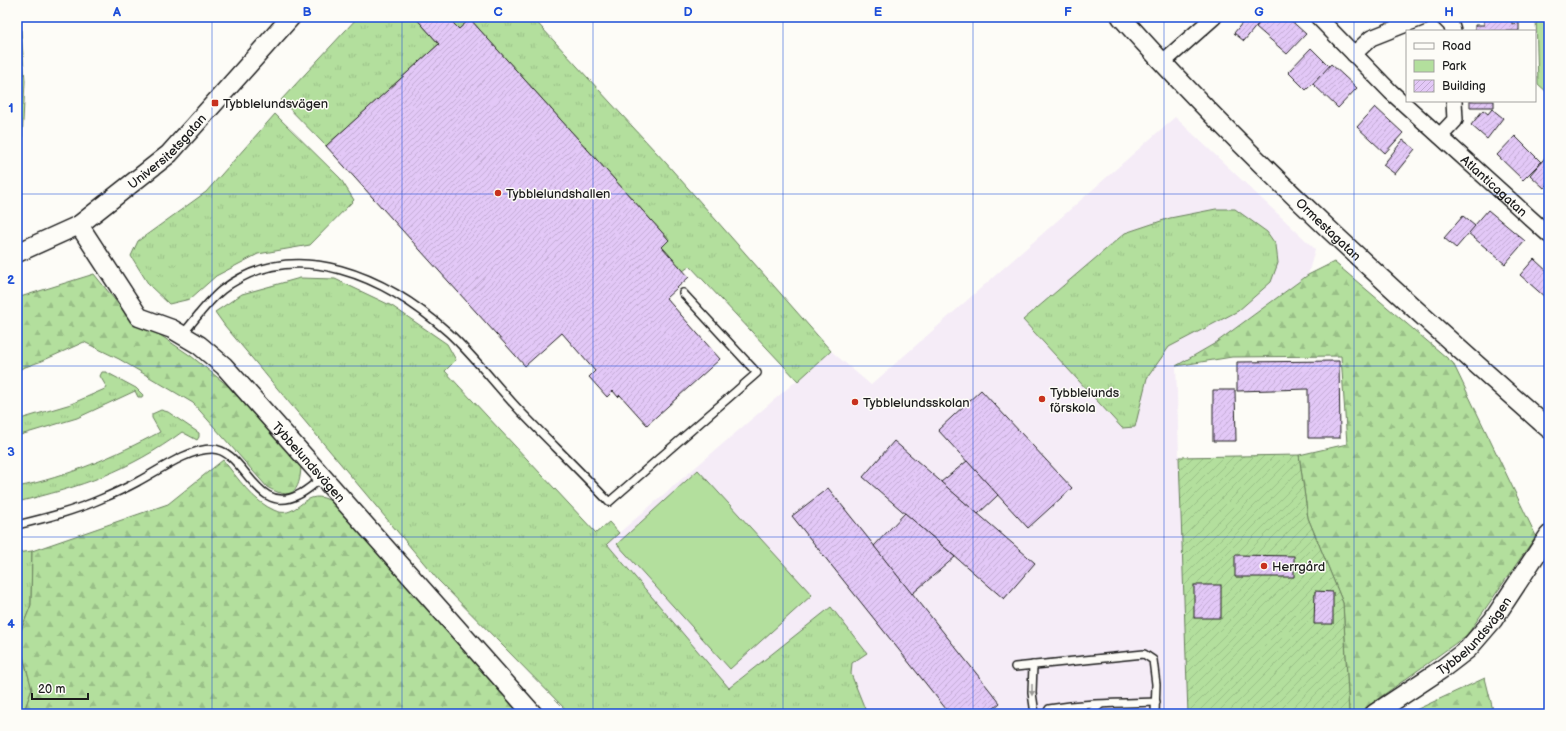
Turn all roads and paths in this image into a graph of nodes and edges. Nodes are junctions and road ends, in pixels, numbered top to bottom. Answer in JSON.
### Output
{"nodes":[{"id":1,"x":291,"y":17,"type":"edge"},
{"id":2,"x":1121,"y":17,"type":"edge"},
{"id":3,"x":1214,"y":17,"type":"edge"},
{"id":4,"x":1318,"y":17,"type":"edge"},
{"id":5,"x":1424,"y":17,"type":"edge"},
{"id":6,"x":1443,"y":17,"type":"edge"},
{"id":7,"x":1453,"y":30,"type":"edge"},
{"id":8,"x":1354,"y":54,"type":"junction"},
{"id":9,"x":1162,"y":64,"type":"junction"},
{"id":10,"x":1454,"y":102,"type":"edge"},
{"id":11,"x":1440,"y":136,"type":"junction"},
{"id":12,"x":79,"y":225,"type":"junction"},
{"id":13,"x":1549,"y":235,"type":"edge"},
{"id":14,"x":17,"y":253,"type":"edge"},
{"id":15,"x":683,"y":293,"type":"dead end"},
{"id":16,"x":182,"y":335,"type":"junction"},
{"id":17,"x":1549,"y":429,"type":"edge"},
{"id":18,"x":324,"y":476,"type":"junction"},
{"id":19,"x":17,"y":525,"type":"edge"},
{"id":20,"x":1549,"y":535,"type":"edge"},
{"id":21,"x":1033,"y":665,"type":"junction"},
{"id":22,"x":1015,"y":667,"type":"dead end"},
{"id":23,"x":1156,"y":702,"type":"junction"},
{"id":24,"x":1100,"y":705,"type":"junction"},
{"id":25,"x":533,"y":714,"type":"edge"},
{"id":26,"x":1035,"y":714,"type":"edge"},
{"id":27,"x":1046,"y":714,"type":"edge"},
{"id":28,"x":1089,"y":714,"type":"edge"},
{"id":29,"x":1156,"y":714,"type":"edge"},
{"id":30,"x":1374,"y":714,"type":"edge"}],
"edges":[{"from":1,"to":12,"type":"street","name":"Universitetsgatan"},
{"from":2,"to":9,"type":"street","name":"Ormestagatan"},
{"from":3,"to":9,"type":"street"},
{"from":4,"to":8,"type":"street","name":"Atlanticagatan"},
{"from":5,"to":8,"type":"street"},
{"from":6,"to":7,"type":"street"},
{"from":8,"to":11,"type":"street","name":"Atlanticagatan"},
{"from":9,"to":17,"type":"street","name":"Ormestagatan"},
{"from":10,"to":11,"type":"street"},
{"from":11,"to":13,"type":"street","name":"Atlanticagatan"},
{"from":12,"to":14,"type":"street","name":"Universitetsgatan"},
{"from":12,"to":16,"type":"street","name":"Tybbelundsvägen"},
{"from":15,"to":16,"type":"lane"},
{"from":16,"to":18,"type":"street","name":"Tybbelundsvägen"},
{"from":18,"to":19,"type":"lane"},
{"from":18,"to":25,"type":"street","name":"Tybbelundsvägen"},
{"from":20,"to":30,"type":"street","name":"Tybbelundsvägen"},
{"from":21,"to":22,"type":"lane"},
{"from":21,"to":23,"type":"lane"},
{"from":21,"to":26,"type":"lane","one_way":true},
{"from":23,"to":24,"type":"lane"},
{"from":23,"to":29,"type":"lane"},
{"from":24,"to":27,"type":"lane"},
{"from":24,"to":28,"type":"lane"}]}
